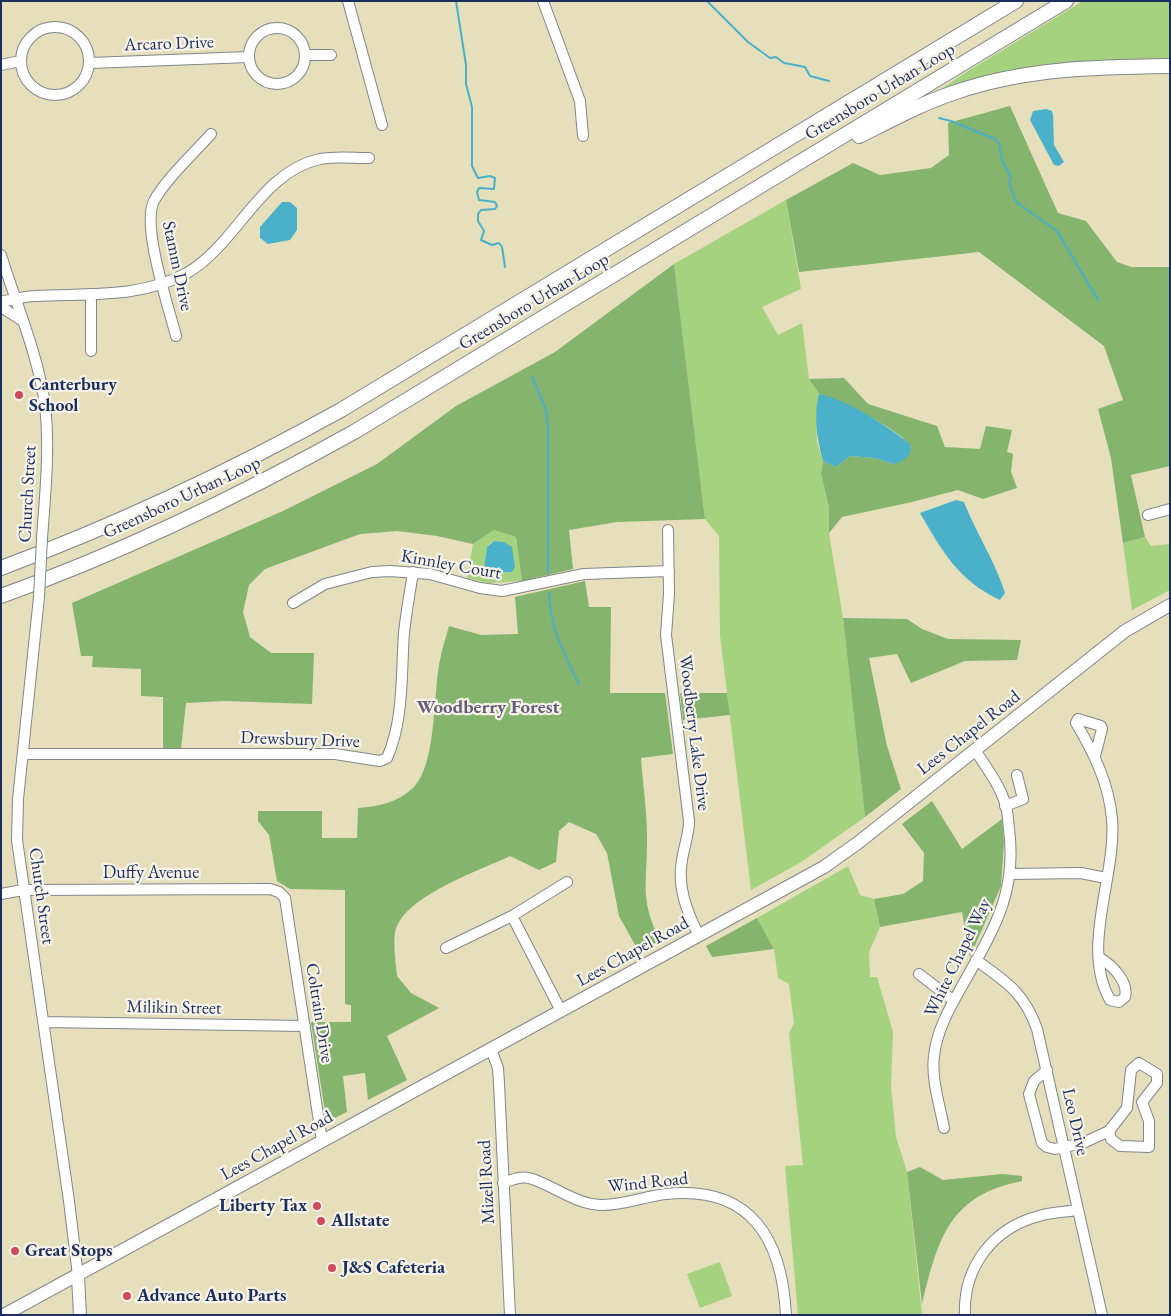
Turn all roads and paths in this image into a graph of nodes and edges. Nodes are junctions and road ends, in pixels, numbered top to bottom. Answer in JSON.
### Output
{"nodes":[{"id":1,"x":348,"y":1,"type":"edge"},
{"id":2,"x":544,"y":1,"type":"edge"},
{"id":3,"x":1016,"y":1,"type":"edge"},
{"id":4,"x":1066,"y":1,"type":"edge"},
{"id":5,"x":331,"y":55,"type":"dead end"},
{"id":6,"x":305,"y":56,"type":"junction"},
{"id":7,"x":249,"y":57,"type":"junction"},
{"id":8,"x":20,"y":61,"type":"junction"},
{"id":9,"x":90,"y":63,"type":"junction"},
{"id":10,"x":1,"y":65,"type":"edge"},
{"id":11,"x":1170,"y":66,"type":"edge"},
{"id":12,"x":382,"y":125,"type":"dead end"},
{"id":13,"x":211,"y":134,"type":"dead end"},
{"id":14,"x":583,"y":136,"type":"dead end"},
{"id":15,"x":369,"y":158,"type":"dead end"},
{"id":16,"x":761,"y":186,"type":"junction"},
{"id":17,"x":1,"y":255,"type":"edge"},
{"id":18,"x":6,"y":271,"type":"junction"},
{"id":19,"x":162,"y":284,"type":"junction"},
{"id":20,"x":1,"y":287,"type":"edge"},
{"id":21,"x":91,"y":294,"type":"junction"},
{"id":22,"x":16,"y":299,"type":"junction"},
{"id":23,"x":1,"y":301,"type":"edge"},
{"id":24,"x":1,"y":308,"type":"edge"},
{"id":25,"x":23,"y":321,"type":"junction"},
{"id":26,"x":176,"y":336,"type":"dead end"},
{"id":27,"x":91,"y":351,"type":"dead end"},
{"id":28,"x":1170,"y":509,"type":"edge"},
{"id":29,"x":1148,"y":515,"type":"dead end"},
{"id":30,"x":668,"y":530,"type":"dead end"},
{"id":31,"x":1,"y":568,"type":"edge"},
{"id":32,"x":669,"y":570,"type":"junction"},
{"id":33,"x":413,"y":572,"type":"junction"},
{"id":34,"x":1,"y":596,"type":"edge"},
{"id":35,"x":292,"y":604,"type":"dead end"},
{"id":36,"x":1170,"y":605,"type":"edge"},
{"id":37,"x":975,"y":750,"type":"junction"},
{"id":38,"x":23,"y":754,"type":"junction"},
{"id":39,"x":1095,"y":756,"type":"junction"},
{"id":40,"x":1017,"y":775,"type":"dead end"},
{"id":41,"x":1006,"y":806,"type":"junction"},
{"id":42,"x":1010,"y":874,"type":"junction"},
{"id":43,"x":1106,"y":878,"type":"junction"},
{"id":44,"x":567,"y":882,"type":"dead end"},
{"id":45,"x":23,"y":890,"type":"junction"},
{"id":46,"x":279,"y":892,"type":"joint"},
{"id":47,"x":1,"y":894,"type":"edge"},
{"id":48,"x":512,"y":916,"type":"junction"},
{"id":49,"x":699,"y":936,"type":"junction"},
{"id":50,"x":446,"y":948,"type":"dead end"},
{"id":51,"x":1100,"y":958,"type":"dead end"},
{"id":52,"x":976,"y":960,"type":"junction"},
{"id":53,"x":919,"y":974,"type":"dead end"},
{"id":54,"x":954,"y":1001,"type":"junction"},
{"id":55,"x":561,"y":1011,"type":"junction"},
{"id":56,"x":43,"y":1022,"type":"junction"},
{"id":57,"x":304,"y":1026,"type":"junction"},
{"id":58,"x":491,"y":1049,"type":"junction"},
{"id":59,"x":1046,"y":1070,"type":"junction"},
{"id":60,"x":1127,"y":1108,"type":"junction"},
{"id":61,"x":1143,"y":1110,"type":"junction"},
{"id":62,"x":944,"y":1128,"type":"dead end"},
{"id":63,"x":1109,"y":1131,"type":"junction"},
{"id":64,"x":322,"y":1141,"type":"junction"},
{"id":65,"x":1064,"y":1147,"type":"junction"},
{"id":66,"x":503,"y":1183,"type":"junction"},
{"id":67,"x":1077,"y":1210,"type":"junction"},
{"id":68,"x":78,"y":1276,"type":"junction"},
{"id":69,"x":4,"y":1315,"type":"edge"},
{"id":70,"x":80,"y":1315,"type":"edge"},
{"id":71,"x":510,"y":1315,"type":"edge"},
{"id":72,"x":786,"y":1315,"type":"edge"},
{"id":73,"x":965,"y":1315,"type":"edge"},
{"id":74,"x":1102,"y":1315,"type":"edge"}],
"edges":[{"from":1,"to":12,"type":"street"},
{"from":2,"to":14,"type":"street"},
{"from":3,"to":31,"type":"highway","name":"Greensboro Urban Loop"},
{"from":4,"to":16,"type":"highway","name":"Greensboro Urban Loop"},
{"from":5,"to":6,"type":"street"},
{"from":6,"to":7,"type":"street"},
{"from":6,"to":7,"type":"street"},
{"from":7,"to":9,"type":"street","name":"Arcaro Drive"},
{"from":8,"to":9,"type":"street"},
{"from":8,"to":9,"type":"street"},
{"from":8,"to":10,"type":"street"},
{"from":11,"to":16,"type":"highway"},
{"from":13,"to":19,"type":"street","name":"Stamm Drive"},
{"from":15,"to":19,"type":"street"},
{"from":16,"to":34,"type":"highway","name":"Greensboro Urban Loop"},
{"from":17,"to":18,"type":"street","name":"Church Street"},
{"from":18,"to":20,"type":"street"},
{"from":18,"to":22,"type":"street","name":"Church Street"},
{"from":19,"to":21,"type":"street"},
{"from":19,"to":26,"type":"street","name":"Stamm Drive"},
{"from":21,"to":22,"type":"street"},
{"from":21,"to":27,"type":"street"},
{"from":22,"to":23,"type":"street"},
{"from":22,"to":25,"type":"street","name":"Church Street"},
{"from":24,"to":25,"type":"street"},
{"from":25,"to":38,"type":"street","name":"Church Street","bridge":true},
{"from":28,"to":29,"type":"street"},
{"from":30,"to":32,"type":"street","name":"Woodberry Lake Drive"},
{"from":32,"to":33,"type":"street","name":"Kinnley Court"},
{"from":32,"to":49,"type":"street","name":"Woodberry Lake Drive"},
{"from":33,"to":35,"type":"street","name":"Kinnley Court"},
{"from":33,"to":38,"type":"street","name":"Drewsbury Drive"},
{"from":36,"to":37,"type":"main road","name":"Lees Chapel Road"},
{"from":37,"to":41,"type":"street","name":"White Chapel Way"},
{"from":37,"to":49,"type":"main road","name":"Lees Chapel Road"},
{"from":38,"to":45,"type":"street","name":"Church Street"},
{"from":39,"to":39,"type":"street"},
{"from":39,"to":43,"type":"street"},
{"from":40,"to":41,"type":"street"},
{"from":41,"to":42,"type":"street","name":"White Chapel Way"},
{"from":42,"to":43,"type":"street"},
{"from":42,"to":52,"type":"street","name":"White Chapel Way"},
{"from":43,"to":51,"type":"street"},
{"from":44,"to":48,"type":"street"},
{"from":45,"to":46,"type":"street","name":"Duffy Avenue"},
{"from":45,"to":47,"type":"street","name":"Duffy Avenue"},
{"from":45,"to":56,"type":"street","name":"Church Street"},
{"from":46,"to":57,"type":"street","name":"Coltrain Drive"},
{"from":48,"to":50,"type":"street"},
{"from":48,"to":55,"type":"street"},
{"from":49,"to":55,"type":"main road","name":"Lees Chapel Road"},
{"from":52,"to":54,"type":"street","name":"White Chapel Way"},
{"from":52,"to":59,"type":"street","name":"Leo Drive"},
{"from":53,"to":54,"type":"street"},
{"from":54,"to":62,"type":"street","name":"White Chapel Way"},
{"from":55,"to":58,"type":"main road","name":"Lees Chapel Road"},
{"from":56,"to":57,"type":"street","name":"Milikin Street"},
{"from":56,"to":68,"type":"street","name":"Church Street"},
{"from":57,"to":64,"type":"street","name":"Coltrain Drive"},
{"from":58,"to":64,"type":"main road","name":"Lees Chapel Road"},
{"from":58,"to":66,"type":"street","name":"Mizell Road"},
{"from":59,"to":65,"type":"street","name":"Leo Drive"},
{"from":59,"to":65,"type":"street"},
{"from":60,"to":61,"type":"street"},
{"from":60,"to":61,"type":"street"},
{"from":60,"to":63,"type":"street"},
{"from":61,"to":63,"type":"street"},
{"from":63,"to":65,"type":"street"},
{"from":64,"to":68,"type":"main road","name":"Lees Chapel Road"},
{"from":65,"to":67,"type":"street","name":"Leo Drive"},
{"from":66,"to":71,"type":"street","name":"Mizell Road"},
{"from":66,"to":72,"type":"street","name":"Wind Road"},
{"from":67,"to":73,"type":"street"},
{"from":67,"to":74,"type":"street","name":"Leo Drive"},
{"from":68,"to":69,"type":"main road","name":"Lees Chapel Road"},
{"from":68,"to":70,"type":"main road"}]}
